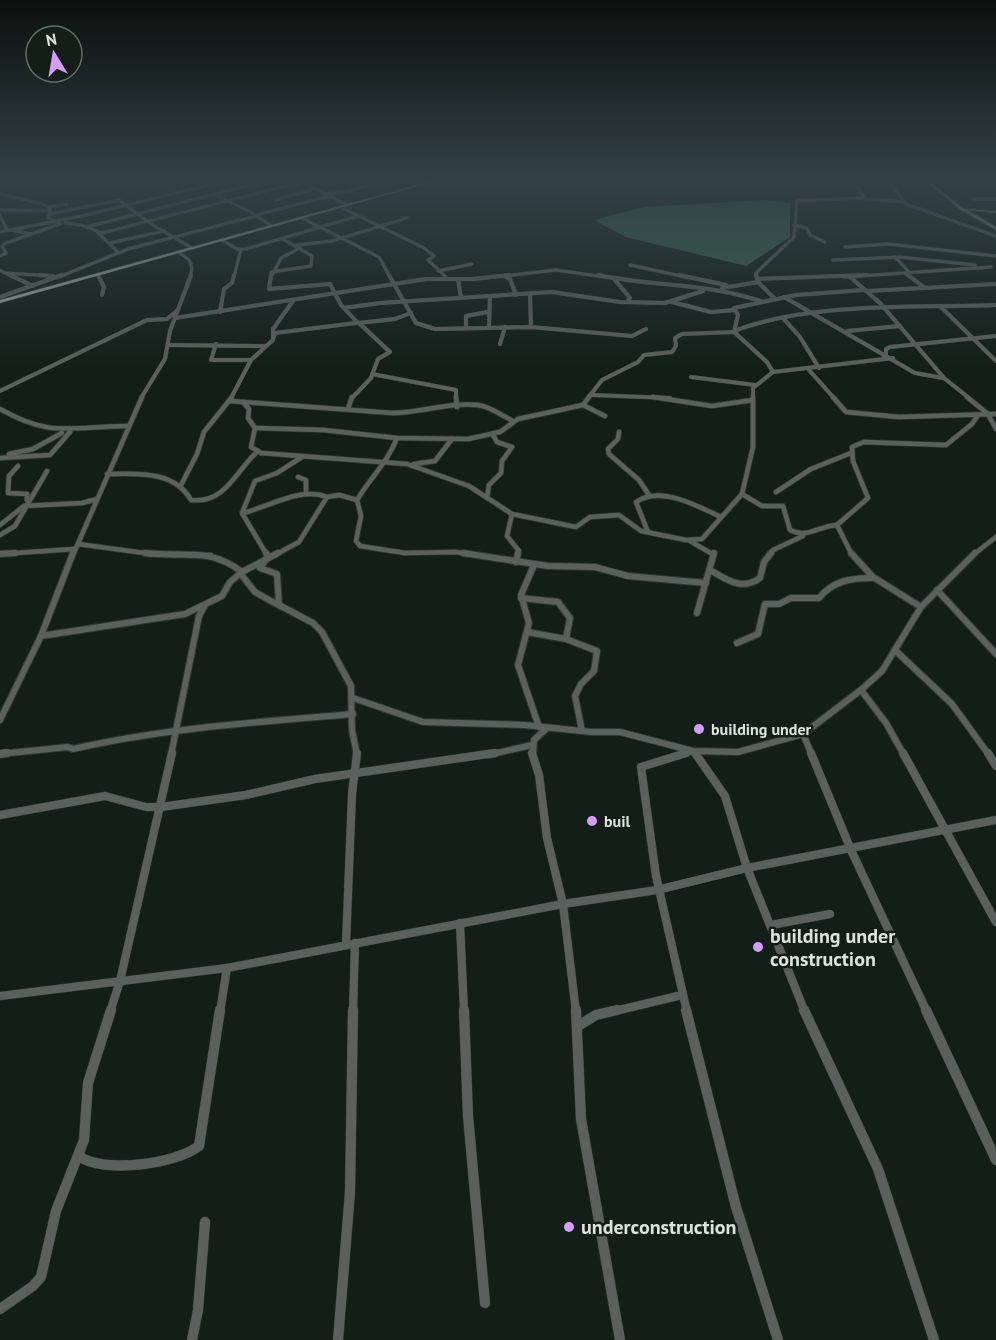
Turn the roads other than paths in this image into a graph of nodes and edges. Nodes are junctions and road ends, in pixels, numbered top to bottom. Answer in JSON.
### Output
{"nodes":[{"id":1,"x":110,"y":243,"type":"edge"},
{"id":2,"x":154,"y":244,"type":"edge"},
{"id":3,"x":184,"y":244,"type":"edge"},
{"id":4,"x":209,"y":244,"type":"edge"},
{"id":5,"x":230,"y":244,"type":"edge"},
{"id":6,"x":264,"y":244,"type":"edge"},
{"id":7,"x":292,"y":244,"type":"edge"},
{"id":8,"x":315,"y":244,"type":"edge"},
{"id":9,"x":353,"y":244,"type":"edge"},
{"id":10,"x":415,"y":244,"type":"edge"},
{"id":11,"x":787,"y":244,"type":"edge"},
{"id":12,"x":901,"y":245,"type":"junction"},
{"id":13,"x":1,"y":247,"type":"edge"},
{"id":14,"x":299,"y":247,"type":"junction"},
{"id":15,"x":845,"y":247,"type":"dead end"},
{"id":16,"x":192,"y":248,"type":"junction"},
{"id":17,"x":242,"y":249,"type":"junction"},
{"id":18,"x":178,"y":252,"type":"junction"},
{"id":19,"x":119,"y":253,"type":"junction"},
{"id":20,"x":0,"y":256,"type":"edge"},
{"id":21,"x":996,"y":256,"type":"edge"},
{"id":22,"x":898,"y":257,"type":"junction"},
{"id":23,"x":833,"y":260,"type":"dead end"},
{"id":24,"x":472,"y":264,"type":"dead end"},
{"id":25,"x":630,"y":265,"type":"dead end"},
{"id":26,"x":991,"y":267,"type":"junction"},
{"id":27,"x":996,"y":268,"type":"edge"},
{"id":28,"x":438,"y":271,"type":"junction"},
{"id":29,"x":2,"y":272,"type":"edge"},
{"id":30,"x":271,"y":272,"type":"junction"},
{"id":31,"x":907,"y":272,"type":"junction"},
{"id":32,"x":59,"y":275,"type":"junction"},
{"id":33,"x":98,"y":275,"type":"junction"},
{"id":34,"x":505,"y":276,"type":"junction"},
{"id":35,"x":849,"y":276,"type":"junction"},
{"id":36,"x":449,"y":278,"type":"junction"},
{"id":37,"x":458,"y":279,"type":"junction"},
{"id":38,"x":615,"y":280,"type":"dead end"},
{"id":39,"x":757,"y":280,"type":"junction"},
{"id":40,"x":395,"y":284,"type":"junction"},
{"id":41,"x":996,"y":284,"type":"edge"},
{"id":42,"x":33,"y":286,"type":"junction"},
{"id":43,"x":925,"y":288,"type":"junction"},
{"id":44,"x":710,"y":290,"type":"junction"},
{"id":45,"x":865,"y":290,"type":"junction"},
{"id":46,"x":336,"y":292,"type":"junction"},
{"id":47,"x":102,"y":294,"type":"dead end"},
{"id":48,"x":530,"y":294,"type":"junction"},
{"id":49,"x":516,"y":295,"type":"junction"},
{"id":50,"x":490,"y":296,"type":"junction"},
{"id":51,"x":0,"y":297,"type":"edge"},
{"id":52,"x":784,"y":297,"type":"junction"},
{"id":53,"x":461,"y":298,"type":"junction"},
{"id":54,"x":775,"y":299,"type":"junction"},
{"id":55,"x":292,"y":301,"type":"junction"},
{"id":56,"x":404,"y":301,"type":"junction"},
{"id":57,"x":670,"y":301,"type":"junction"},
{"id":58,"x":0,"y":302,"type":"edge"},
{"id":59,"x":627,"y":302,"type":"junction"},
{"id":60,"x":763,"y":303,"type":"junction"},
{"id":61,"x":996,"y":305,"type":"edge"},
{"id":62,"x":941,"y":307,"type":"junction"},
{"id":63,"x":344,"y":308,"type":"junction"},
{"id":64,"x":179,"y":310,"type":"junction"},
{"id":65,"x":735,"y":310,"type":"junction"},
{"id":66,"x":886,"y":310,"type":"junction"},
{"id":67,"x":220,"y":312,"type":"junction"},
{"id":68,"x":488,"y":312,"type":"junction"},
{"id":69,"x":411,"y":313,"type":"junction"},
{"id":70,"x":810,"y":314,"type":"junction"},
{"id":71,"x":175,"y":318,"type":"junction"},
{"id":72,"x":783,"y":318,"type":"junction"},
{"id":73,"x":358,"y":323,"type":"junction"},
{"id":74,"x":489,"y":326,"type":"junction"},
{"id":75,"x":900,"y":326,"type":"junction"},
{"id":76,"x":466,"y":327,"type":"junction"},
{"id":77,"x":505,"y":327,"type":"junction"},
{"id":78,"x":531,"y":327,"type":"junction"},
{"id":79,"x":646,"y":329,"type":"dead end"},
{"id":80,"x":843,"y":330,"type":"junction"},
{"id":81,"x":734,"y":332,"type":"junction"},
{"id":82,"x":996,"y":336,"type":"edge"},
{"id":83,"x":973,"y":338,"type":"junction"},
{"id":84,"x":273,"y":340,"type":"junction"},
{"id":85,"x":216,"y":344,"type":"junction"},
{"id":86,"x":500,"y":344,"type":"dead end"},
{"id":87,"x":916,"y":344,"type":"junction"},
{"id":88,"x":168,"y":345,"type":"junction"},
{"id":89,"x":266,"y":345,"type":"junction"},
{"id":90,"x":886,"y":354,"type":"junction"},
{"id":91,"x":893,"y":358,"type":"junction"},
{"id":92,"x":251,"y":360,"type":"junction"},
{"id":93,"x":996,"y":361,"type":"edge"},
{"id":94,"x":819,"y":368,"type":"junction"},
{"id":95,"x":809,"y":370,"type":"junction"},
{"id":96,"x":773,"y":372,"type":"junction"},
{"id":97,"x":372,"y":374,"type":"junction"},
{"id":98,"x":691,"y":377,"type":"dead end"},
{"id":99,"x":944,"y":378,"type":"junction"},
{"id":100,"x":755,"y":385,"type":"junction"},
{"id":101,"x":0,"y":391,"type":"edge"},
{"id":102,"x":592,"y":395,"type":"junction"},
{"id":103,"x":753,"y":400,"type":"junction"},
{"id":104,"x":230,"y":401,"type":"junction"},
{"id":105,"x":243,"y":402,"type":"junction"},
{"id":106,"x":583,"y":405,"type":"junction"},
{"id":107,"x":457,"y":407,"type":"junction"},
{"id":108,"x":0,"y":409,"type":"edge"},
{"id":109,"x":348,"y":409,"type":"junction"},
{"id":110,"x":988,"y":414,"type":"junction"},
{"id":111,"x":996,"y":414,"type":"edge"},
{"id":112,"x":978,"y":415,"type":"junction"},
{"id":113,"x":605,"y":416,"type":"dead end"},
{"id":114,"x":513,"y":421,"type":"junction"},
{"id":115,"x":128,"y":426,"type":"junction"},
{"id":116,"x":255,"y":428,"type":"junction"},
{"id":117,"x":996,"y":429,"type":"edge"},
{"id":118,"x":70,"y":431,"type":"junction"},
{"id":119,"x":62,"y":432,"type":"junction"},
{"id":120,"x":618,"y":432,"type":"dead end"},
{"id":121,"x":493,"y":435,"type":"junction"},
{"id":122,"x":397,"y":438,"type":"junction"},
{"id":123,"x":452,"y":439,"type":"junction"},
{"id":124,"x":258,"y":451,"type":"junction"},
{"id":125,"x":851,"y":453,"type":"junction"},
{"id":126,"x":309,"y":454,"type":"junction"},
{"id":127,"x":0,"y":457,"type":"edge"},
{"id":128,"x":386,"y":462,"type":"junction"},
{"id":129,"x":410,"y":465,"type":"junction"},
{"id":130,"x":18,"y":466,"type":"dead end"},
{"id":131,"x":47,"y":471,"type":"dead end"},
{"id":132,"x":107,"y":474,"type":"junction"},
{"id":133,"x":298,"y":477,"type":"dead end"},
{"id":134,"x":180,"y":487,"type":"junction"},
{"id":135,"x":776,"y":492,"type":"dead end"},
{"id":136,"x":306,"y":493,"type":"junction"},
{"id":137,"x":742,"y":494,"type":"junction"},
{"id":138,"x":649,"y":495,"type":"junction"},
{"id":139,"x":327,"y":497,"type":"junction"},
{"id":140,"x":487,"y":498,"type":"junction"},
{"id":141,"x":97,"y":500,"type":"junction"},
{"id":142,"x":357,"y":500,"type":"junction"},
{"id":143,"x":26,"y":505,"type":"junction"},
{"id":144,"x":243,"y":513,"type":"junction"},
{"id":145,"x":512,"y":514,"type":"junction"},
{"id":146,"x":721,"y":517,"type":"junction"},
{"id":147,"x":0,"y":525,"type":"edge"},
{"id":148,"x":837,"y":525,"type":"junction"},
{"id":149,"x":648,"y":532,"type":"junction"},
{"id":150,"x":0,"y":536,"type":"edge"},
{"id":151,"x":803,"y":537,"type":"junction"},
{"id":152,"x":996,"y":537,"type":"edge"},
{"id":153,"x":686,"y":540,"type":"junction"},
{"id":154,"x":77,"y":547,"type":"junction"},
{"id":155,"x":0,"y":555,"type":"edge"},
{"id":156,"x":268,"y":556,"type":"junction"},
{"id":157,"x":516,"y":562,"type":"junction"},
{"id":158,"x":534,"y":565,"type":"junction"},
{"id":159,"x":710,"y":570,"type":"junction"},
{"id":160,"x":241,"y":573,"type":"junction"},
{"id":161,"x":873,"y":578,"type":"junction"},
{"id":162,"x":706,"y":583,"type":"junction"},
{"id":163,"x":938,"y":591,"type":"junction"},
{"id":164,"x":521,"y":598,"type":"junction"},
{"id":165,"x":205,"y":605,"type":"junction"},
{"id":166,"x":280,"y":606,"type":"junction"},
{"id":167,"x":921,"y":607,"type":"junction"},
{"id":168,"x":697,"y":613,"type":"dead end"},
{"id":169,"x":527,"y":632,"type":"junction"},
{"id":170,"x":40,"y":636,"type":"junction"},
{"id":171,"x":566,"y":639,"type":"junction"},
{"id":172,"x":737,"y":644,"type":"dead end"},
{"id":173,"x":896,"y":651,"type":"junction"},
{"id":174,"x":996,"y":654,"type":"edge"},
{"id":175,"x":861,"y":690,"type":"junction"},
{"id":176,"x":353,"y":698,"type":"junction"},
{"id":177,"x":353,"y":714,"type":"junction"},
{"id":178,"x":0,"y":720,"type":"edge"},
{"id":179,"x":543,"y":728,"type":"junction"},
{"id":180,"x":176,"y":730,"type":"junction"},
{"id":181,"x":582,"y":731,"type":"junction"},
{"id":182,"x":803,"y":734,"type":"junction"},
{"id":183,"x":532,"y":744,"type":"junction"},
{"id":184,"x":693,"y":751,"type":"junction"},
{"id":185,"x":0,"y":754,"type":"edge"},
{"id":186,"x":996,"y":766,"type":"edge"},
{"id":187,"x":356,"y":775,"type":"junction"},
{"id":188,"x":161,"y":807,"type":"junction"},
{"id":189,"x":0,"y":815,"type":"edge"},
{"id":190,"x":996,"y":820,"type":"edge"},
{"id":191,"x":943,"y":829,"type":"junction"},
{"id":192,"x":851,"y":850,"type":"junction"},
{"id":193,"x":747,"y":868,"type":"junction"},
{"id":194,"x":657,"y":890,"type":"junction"},
{"id":195,"x":563,"y":904,"type":"junction"},
{"id":196,"x":830,"y":914,"type":"dead end"},
{"id":197,"x":996,"y":922,"type":"edge"},
{"id":198,"x":460,"y":923,"type":"junction"},
{"id":199,"x":771,"y":925,"type":"junction"},
{"id":200,"x":351,"y":944,"type":"junction"},
{"id":201,"x":227,"y":968,"type":"junction"},
{"id":202,"x":120,"y":981,"type":"junction"},
{"id":203,"x":682,"y":995,"type":"junction"},
{"id":204,"x":0,"y":996,"type":"edge"},
{"id":205,"x":578,"y":1026,"type":"junction"},
{"id":206,"x":79,"y":1156,"type":"junction"},
{"id":207,"x":996,"y":1160,"type":"edge"},
{"id":208,"x":205,"y":1222,"type":"dead end"},
{"id":209,"x":485,"y":1303,"type":"dead end"},
{"id":210,"x":0,"y":1309,"type":"edge"},
{"id":211,"x":192,"y":1340,"type":"edge"},
{"id":212,"x":338,"y":1340,"type":"edge"},
{"id":213,"x":620,"y":1340,"type":"edge"},
{"id":214,"x":778,"y":1340,"type":"edge"},
{"id":215,"x":934,"y":1340,"type":"edge"}],
"edges":[{"from":1,"to":19,"type":"street"},
{"from":2,"to":19,"type":"street"},
{"from":3,"to":16,"type":"street"},
{"from":4,"to":16,"type":"main road"},
{"from":5,"to":17,"type":"street"},
{"from":6,"to":17,"type":"street"},
{"from":7,"to":14,"type":"street"},
{"from":8,"to":14,"type":"street"},
{"from":9,"to":40,"type":"street"},
{"from":10,"to":28,"type":"street"},
{"from":11,"to":39,"type":"street"},
{"from":12,"to":15,"type":"street"},
{"from":12,"to":21,"type":"street"},
{"from":12,"to":22,"type":"street"},
{"from":13,"to":20,"type":"street"},
{"from":14,"to":30,"type":"street"},
{"from":14,"to":30,"type":"street"},
{"from":16,"to":18,"type":"main road"},
{"from":17,"to":67,"type":"street"},
{"from":18,"to":33,"type":"main road"},
{"from":18,"to":64,"type":"street"},
{"from":19,"to":32,"type":"street"},
{"from":22,"to":23,"type":"street"},
{"from":22,"to":26,"type":"street"},
{"from":22,"to":31,"type":"street"},
{"from":24,"to":28,"type":"street"},
{"from":25,"to":39,"type":"street"},
{"from":26,"to":27,"type":"street"},
{"from":26,"to":31,"type":"street"},
{"from":28,"to":36,"type":"street"},
{"from":29,"to":32,"type":"street"},
{"from":29,"to":42,"type":"street"},
{"from":30,"to":46,"type":"street"},
{"from":31,"to":35,"type":"street"},
{"from":31,"to":43,"type":"street"},
{"from":32,"to":42,"type":"street"},
{"from":33,"to":47,"type":"street"},
{"from":33,"to":58,"type":"main road"},
{"from":34,"to":37,"type":"street"},
{"from":34,"to":44,"type":"street"},
{"from":34,"to":49,"type":"street"},
{"from":35,"to":39,"type":"street"},
{"from":35,"to":45,"type":"street"},
{"from":36,"to":37,"type":"street"},
{"from":36,"to":40,"type":"street"},
{"from":37,"to":53,"type":"street"},
{"from":38,"to":59,"type":"street"},
{"from":39,"to":44,"type":"street"},
{"from":39,"to":54,"type":"street"},
{"from":40,"to":46,"type":"street"},
{"from":40,"to":56,"type":"street"},
{"from":41,"to":43,"type":"street"},
{"from":42,"to":51,"type":"street"},
{"from":43,"to":45,"type":"street"},
{"from":44,"to":57,"type":"street"},
{"from":44,"to":60,"type":"street"},
{"from":45,"to":52,"type":"street"},
{"from":45,"to":66,"type":"street"},
{"from":46,"to":55,"type":"street"},
{"from":46,"to":63,"type":"street"},
{"from":48,"to":49,"type":"street"},
{"from":48,"to":59,"type":"street"},
{"from":48,"to":78,"type":"street"},
{"from":49,"to":50,"type":"street"},
{"from":50,"to":53,"type":"street"},
{"from":50,"to":68,"type":"street"},
{"from":52,"to":54,"type":"street"},
{"from":52,"to":70,"type":"street"},
{"from":53,"to":56,"type":"street"},
{"from":54,"to":60,"type":"street"},
{"from":55,"to":67,"type":"street"},
{"from":55,"to":84,"type":"street"},
{"from":56,"to":63,"type":"street"},
{"from":56,"to":69,"type":"street"},
{"from":57,"to":59,"type":"street"},
{"from":57,"to":65,"type":"street"},
{"from":60,"to":65,"type":"street"},
{"from":61,"to":62,"type":"street"},
{"from":62,"to":66,"type":"street"},
{"from":62,"to":83,"type":"street"},
{"from":63,"to":73,"type":"street"},
{"from":64,"to":71,"type":"street"},
{"from":64,"to":101,"type":"street"},
{"from":65,"to":81,"type":"street"},
{"from":66,"to":70,"type":"street"},
{"from":66,"to":75,"type":"street"},
{"from":67,"to":71,"type":"street"},
{"from":68,"to":74,"type":"street"},
{"from":68,"to":76,"type":"street"},
{"from":69,"to":73,"type":"street"},
{"from":69,"to":76,"type":"street"},
{"from":70,"to":72,"type":"street"},
{"from":70,"to":80,"type":"street"},
{"from":71,"to":88,"type":"street"},
{"from":72,"to":81,"type":"street"},
{"from":72,"to":94,"type":"street"},
{"from":73,"to":84,"type":"street"},
{"from":73,"to":97,"type":"street"},
{"from":74,"to":76,"type":"street"},
{"from":74,"to":77,"type":"street"},
{"from":75,"to":80,"type":"street"},
{"from":75,"to":87,"type":"street"},
{"from":77,"to":78,"type":"street"},
{"from":77,"to":86,"type":"street"},
{"from":78,"to":79,"type":"street"},
{"from":80,"to":90,"type":"street"},
{"from":81,"to":96,"type":"street"},
{"from":81,"to":102,"type":"street"},
{"from":82,"to":83,"type":"street"},
{"from":83,"to":87,"type":"street"},
{"from":83,"to":93,"type":"street"},
{"from":84,"to":89,"type":"street"},
{"from":85,"to":88,"type":"street"},
{"from":85,"to":89,"type":"street"},
{"from":85,"to":92,"type":"street"},
{"from":87,"to":90,"type":"street"},
{"from":87,"to":99,"type":"street"},
{"from":88,"to":115,"type":"street"},
{"from":89,"to":92,"type":"street"},
{"from":90,"to":91,"type":"street"},
{"from":91,"to":94,"type":"street"},
{"from":91,"to":99,"type":"street"},
{"from":92,"to":104,"type":"street"},
{"from":94,"to":95,"type":"street"},
{"from":95,"to":96,"type":"street"},
{"from":95,"to":112,"type":"street"},
{"from":96,"to":100,"type":"street"},
{"from":97,"to":107,"type":"street"},
{"from":97,"to":109,"type":"street"},
{"from":98,"to":100,"type":"street"},
{"from":99,"to":110,"type":"street"},
{"from":100,"to":103,"type":"street"},
{"from":102,"to":103,"type":"street"},
{"from":102,"to":106,"type":"street"},
{"from":103,"to":137,"type":"street"},
{"from":104,"to":105,"type":"street"},
{"from":104,"to":134,"type":"street"},
{"from":105,"to":109,"type":"street"},
{"from":105,"to":116,"type":"street"},
{"from":106,"to":113,"type":"street"},
{"from":106,"to":114,"type":"street"},
{"from":107,"to":109,"type":"street"},
{"from":107,"to":114,"type":"street"},
{"from":108,"to":119,"type":"street"},
{"from":110,"to":111,"type":"street"},
{"from":110,"to":112,"type":"street"},
{"from":110,"to":117,"type":"street"},
{"from":112,"to":125,"type":"street"},
{"from":114,"to":121,"type":"street"},
{"from":115,"to":118,"type":"street"},
{"from":115,"to":132,"type":"street"},
{"from":116,"to":122,"type":"street"},
{"from":116,"to":124,"type":"street"},
{"from":118,"to":119,"type":"street"},
{"from":118,"to":127,"type":"street"},
{"from":119,"to":127,"type":"street"},
{"from":120,"to":138,"type":"street"},
{"from":121,"to":123,"type":"street"},
{"from":121,"to":140,"type":"street"},
{"from":122,"to":123,"type":"street"},
{"from":122,"to":128,"type":"street"},
{"from":123,"to":129,"type":"street"},
{"from":124,"to":126,"type":"street"},
{"from":124,"to":134,"type":"street"},
{"from":125,"to":135,"type":"street"},
{"from":125,"to":148,"type":"street"},
{"from":126,"to":128,"type":"street"},
{"from":126,"to":144,"type":"street"},
{"from":128,"to":129,"type":"street"},
{"from":128,"to":142,"type":"street"},
{"from":129,"to":140,"type":"street"},
{"from":130,"to":143,"type":"street"},
{"from":131,"to":143,"type":"street"},
{"from":132,"to":134,"type":"street"},
{"from":132,"to":141,"type":"street"},
{"from":133,"to":136,"type":"street"},
{"from":136,"to":139,"type":"street"},
{"from":136,"to":144,"type":"street"},
{"from":137,"to":146,"type":"street"},
{"from":137,"to":151,"type":"street"},
{"from":138,"to":146,"type":"street"},
{"from":138,"to":149,"type":"street"},
{"from":139,"to":142,"type":"street"},
{"from":139,"to":156,"type":"street"},
{"from":140,"to":145,"type":"street"},
{"from":141,"to":143,"type":"street"},
{"from":141,"to":154,"type":"street"},
{"from":142,"to":157,"type":"street"},
{"from":143,"to":147,"type":"street"},
{"from":143,"to":150,"type":"street"},
{"from":144,"to":156,"type":"street"},
{"from":145,"to":149,"type":"street"},
{"from":145,"to":157,"type":"street"},
{"from":146,"to":153,"type":"street"},
{"from":148,"to":151,"type":"street"},
{"from":148,"to":161,"type":"street"},
{"from":149,"to":153,"type":"street"},
{"from":151,"to":159,"type":"street"},
{"from":152,"to":163,"type":"street"},
{"from":153,"to":159,"type":"street"},
{"from":154,"to":155,"type":"street"},
{"from":154,"to":160,"type":"street"},
{"from":154,"to":170,"type":"street"},
{"from":156,"to":160,"type":"street"},
{"from":156,"to":166,"type":"street"},
{"from":157,"to":158,"type":"street"},
{"from":158,"to":162,"type":"street"},
{"from":158,"to":164,"type":"street"},
{"from":159,"to":162,"type":"street"},
{"from":160,"to":165,"type":"street"},
{"from":160,"to":166,"type":"street"},
{"from":161,"to":167,"type":"street"},
{"from":161,"to":172,"type":"street"},
{"from":162,"to":168,"type":"street"},
{"from":163,"to":167,"type":"street"},
{"from":163,"to":174,"type":"street"},
{"from":164,"to":169,"type":"street"},
{"from":164,"to":171,"type":"street"},
{"from":165,"to":170,"type":"street"},
{"from":165,"to":180,"type":"street"},
{"from":166,"to":176,"type":"street"},
{"from":167,"to":173,"type":"street"},
{"from":169,"to":171,"type":"street"},
{"from":169,"to":179,"type":"street"},
{"from":170,"to":178,"type":"street"},
{"from":171,"to":181,"type":"street"},
{"from":173,"to":175,"type":"street"},
{"from":173,"to":186,"type":"street"},
{"from":175,"to":182,"type":"street"},
{"from":175,"to":191,"type":"street"},
{"from":176,"to":177,"type":"street"},
{"from":176,"to":179,"type":"street"},
{"from":177,"to":180,"type":"street"},
{"from":177,"to":187,"type":"street"},
{"from":179,"to":181,"type":"street"},
{"from":179,"to":183,"type":"street"},
{"from":180,"to":185,"type":"street"},
{"from":180,"to":188,"type":"street"},
{"from":181,"to":184,"type":"street"},
{"from":182,"to":184,"type":"street"},
{"from":182,"to":192,"type":"street"},
{"from":183,"to":187,"type":"street"},
{"from":183,"to":195,"type":"street"},
{"from":184,"to":193,"type":"street"},
{"from":184,"to":194,"type":"street"},
{"from":187,"to":188,"type":"street"},
{"from":187,"to":200,"type":"street"},
{"from":188,"to":189,"type":"street"},
{"from":188,"to":202,"type":"street"},
{"from":190,"to":191,"type":"street"},
{"from":191,"to":192,"type":"street"},
{"from":191,"to":197,"type":"street"},
{"from":192,"to":193,"type":"street"},
{"from":192,"to":207,"type":"street"},
{"from":193,"to":194,"type":"street"},
{"from":193,"to":199,"type":"street"},
{"from":194,"to":195,"type":"street"},
{"from":194,"to":203,"type":"street"},
{"from":195,"to":198,"type":"street"},
{"from":195,"to":205,"type":"street"},
{"from":196,"to":199,"type":"street"},
{"from":198,"to":200,"type":"street"},
{"from":198,"to":209,"type":"street"},
{"from":199,"to":215,"type":"street"},
{"from":200,"to":201,"type":"street"},
{"from":200,"to":212,"type":"street"},
{"from":201,"to":202,"type":"street"},
{"from":201,"to":206,"type":"street"},
{"from":202,"to":204,"type":"street"},
{"from":202,"to":206,"type":"street"},
{"from":203,"to":205,"type":"street"},
{"from":203,"to":214,"type":"street"},
{"from":205,"to":213,"type":"street"},
{"from":206,"to":210,"type":"street"},
{"from":208,"to":211,"type":"street"}]}
